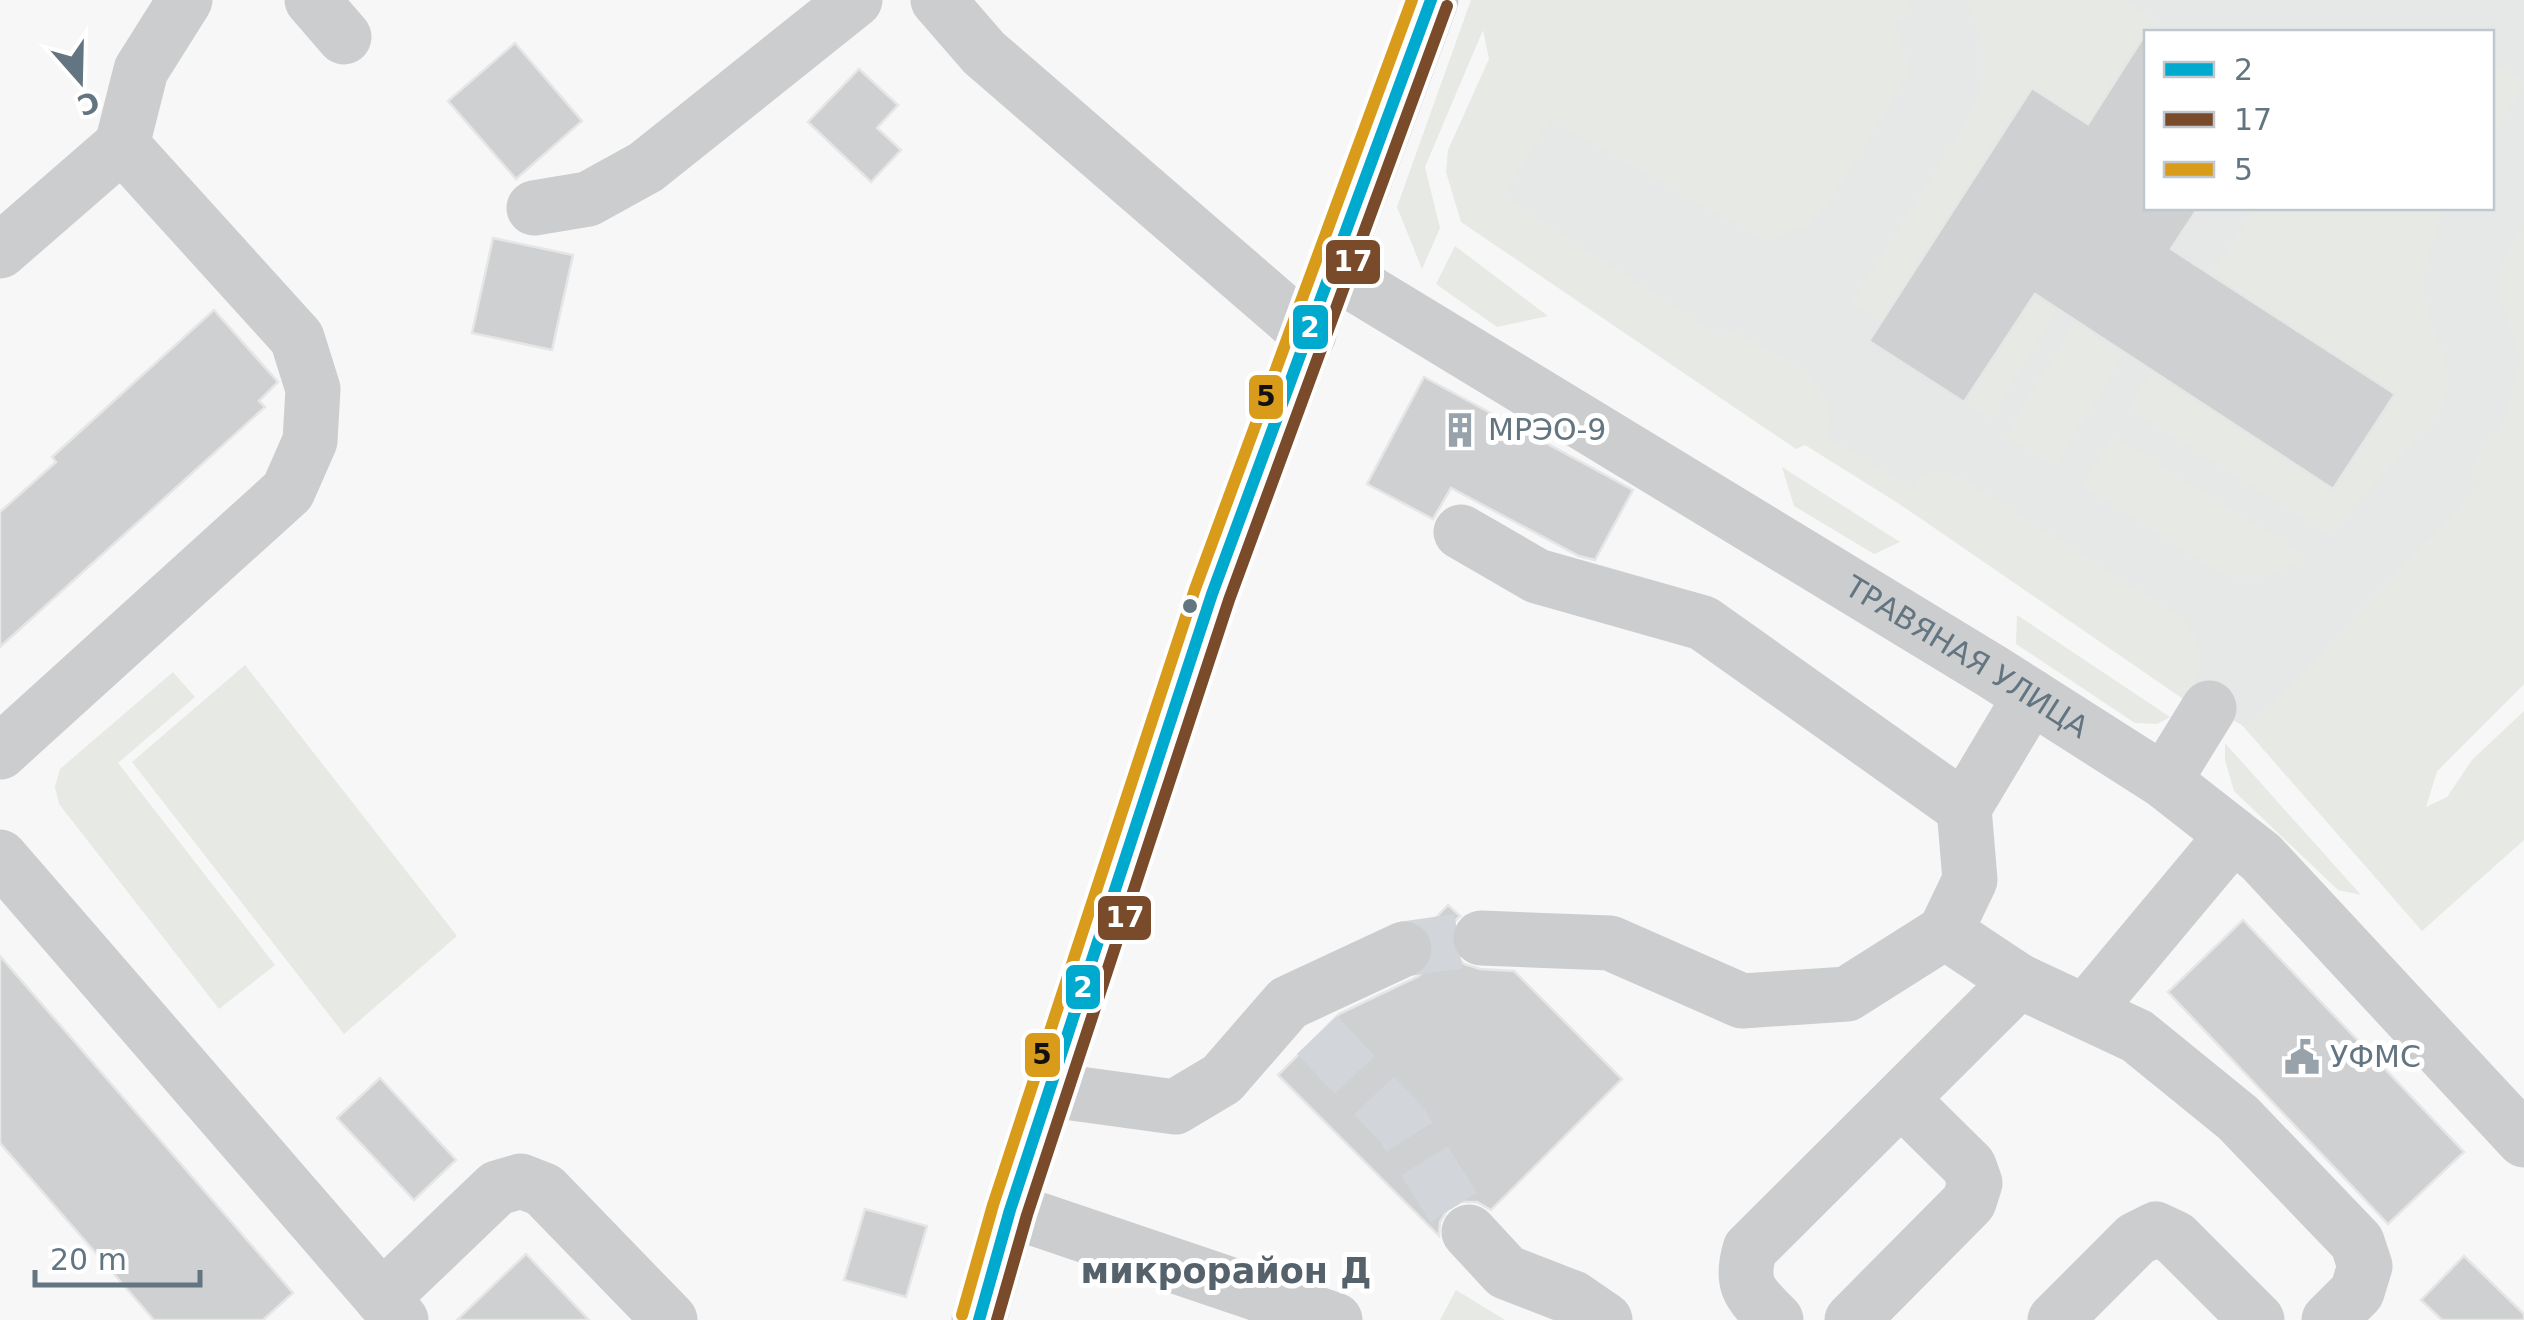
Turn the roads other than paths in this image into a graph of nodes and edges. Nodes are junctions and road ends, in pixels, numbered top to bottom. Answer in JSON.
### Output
{"nodes":[{"id":1,"x":185,"y":0,"type":"edge"},
{"id":2,"x":855,"y":0,"type":"edge"},
{"id":3,"x":938,"y":0,"type":"edge"},
{"id":4,"x":1431,"y":0,"type":"edge"},
{"id":5,"x":122,"y":145,"type":"junction"},
{"id":6,"x":534,"y":208,"type":"dead end"},
{"id":7,"x":0,"y":251,"type":"edge"},
{"id":8,"x":1333,"y":271,"type":"junction"},
{"id":9,"x":1308,"y":334,"type":"junction"},
{"id":10,"x":1462,"y":532,"type":"dead end"},
{"id":11,"x":2031,"y":696,"type":"junction"},
{"id":12,"x":2209,"y":708,"type":"dead end"},
{"id":13,"x":0,"y":752,"type":"edge"},
{"id":14,"x":2164,"y":781,"type":"junction"},
{"id":15,"x":1964,"y":808,"type":"junction"},
{"id":16,"x":2233,"y":835,"type":"junction"},
{"id":17,"x":0,"y":857,"type":"edge"},
{"id":18,"x":1945,"y":932,"type":"junction"},
{"id":19,"x":1481,"y":938,"type":"tunnel mouth"},
{"id":20,"x":1404,"y":949,"type":"tunnel mouth"},
{"id":21,"x":2019,"y":981,"type":"junction"},
{"id":22,"x":2086,"y":1011,"type":"junction"},
{"id":23,"x":1050,"y":1090,"type":"junction"},
{"id":24,"x":1902,"y":1098,"type":"junction"},
{"id":25,"x":2524,"y":1140,"type":"edge"},
{"id":26,"x":1010,"y":1210,"type":"junction"},
{"id":27,"x":1469,"y":1232,"type":"tunnel mouth"},
{"id":28,"x":392,"y":1309,"type":"edge"},
{"id":29,"x":670,"y":1320,"type":"edge"},
{"id":30,"x":978,"y":1320,"type":"edge"},
{"id":31,"x":1335,"y":1320,"type":"edge"},
{"id":32,"x":1605,"y":1320,"type":"edge"},
{"id":33,"x":1776,"y":1320,"type":"edge"},
{"id":34,"x":1852,"y":1320,"type":"edge"},
{"id":35,"x":2055,"y":1320,"type":"edge"},
{"id":36,"x":2257,"y":1320,"type":"edge"},
{"id":37,"x":2329,"y":1320,"type":"edge"}],
"edges":[{"from":1,"to":5,"type":"street"},
{"from":2,"to":6,"type":"street"},
{"from":3,"to":9,"type":"street"},
{"from":4,"to":8,"type":"street"},
{"from":5,"to":7,"type":"street"},
{"from":5,"to":13,"type":"street"},
{"from":8,"to":9,"type":"street"},
{"from":8,"to":11,"type":"street","name":"ТРАВЯНАЯ УЛИЦА"},
{"from":9,"to":23,"type":"street"},
{"from":10,"to":15,"type":"street"},
{"from":11,"to":14,"type":"street","name":"ТРАВЯНАЯ УЛИЦА"},
{"from":11,"to":15,"type":"street"},
{"from":12,"to":14,"type":"street"},
{"from":14,"to":16,"type":"street","name":"ТРАВЯНАЯ УЛИЦА"},
{"from":15,"to":18,"type":"street"},
{"from":16,"to":22,"type":"street"},
{"from":16,"to":25,"type":"street","name":"ТРАВЯНАЯ УЛИЦА"},
{"from":17,"to":28,"type":"street"},
{"from":18,"to":19,"type":"street"},
{"from":18,"to":21,"type":"street"},
{"from":20,"to":23,"type":"street"},
{"from":21,"to":22,"type":"street"},
{"from":21,"to":24,"type":"street"},
{"from":22,"to":37,"type":"street"},
{"from":23,"to":26,"type":"street"},
{"from":24,"to":33,"type":"street"},
{"from":24,"to":34,"type":"street"},
{"from":26,"to":30,"type":"street"},
{"from":26,"to":31,"type":"street"},
{"from":27,"to":32,"type":"street"},
{"from":28,"to":29,"type":"street"},
{"from":35,"to":36,"type":"street"}]}
